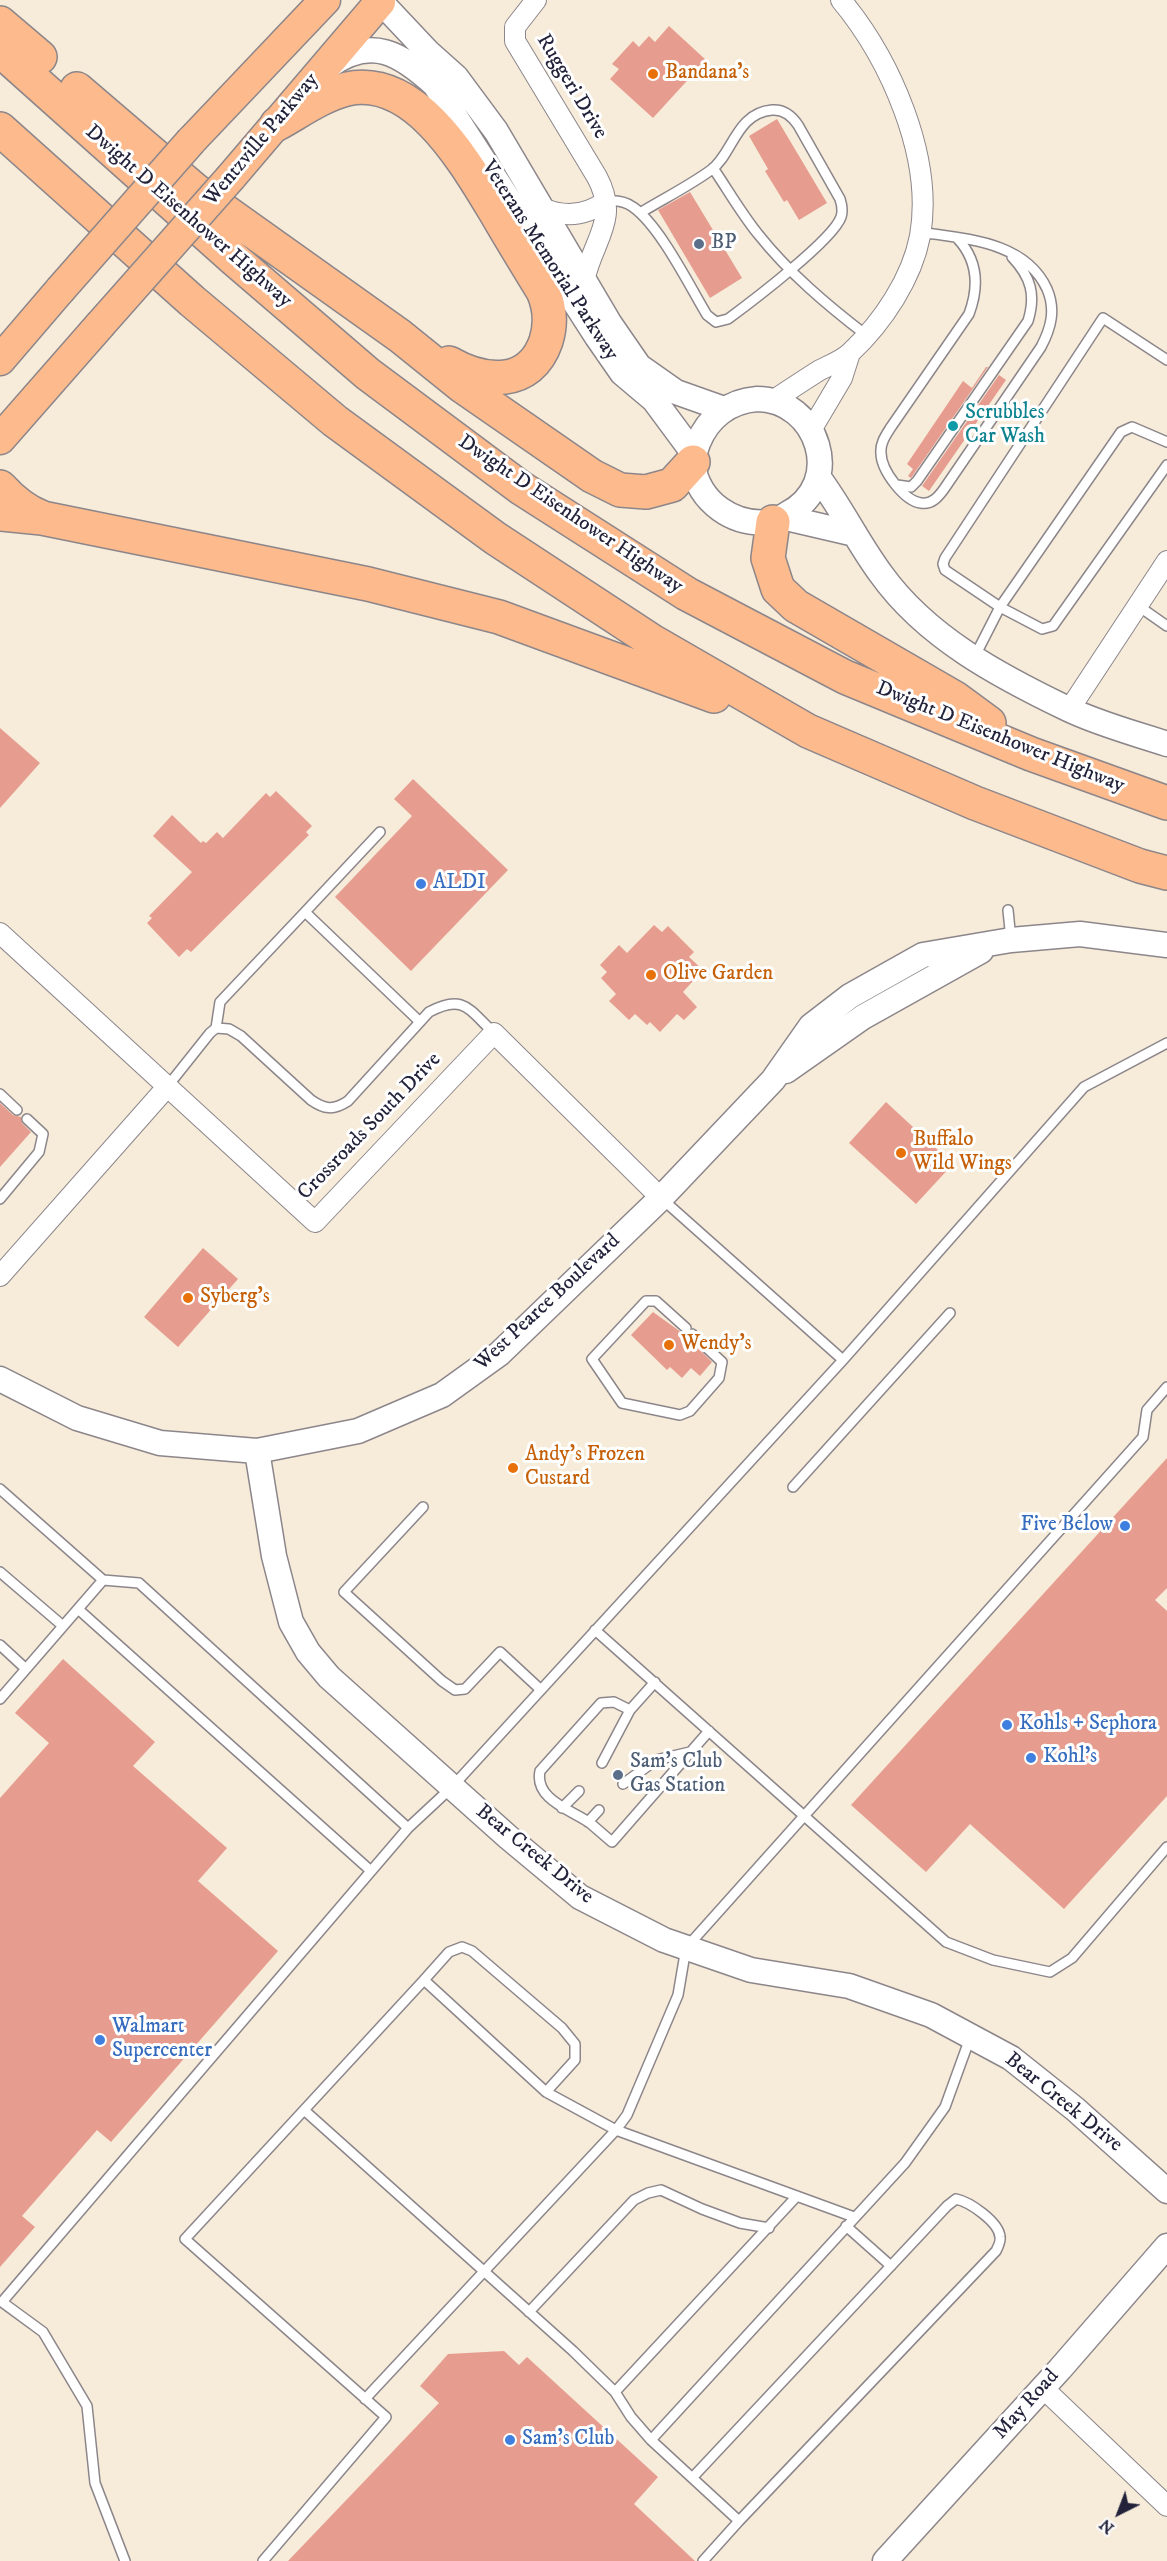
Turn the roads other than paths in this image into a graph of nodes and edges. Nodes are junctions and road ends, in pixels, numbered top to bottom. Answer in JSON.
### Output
{"nodes":[{"id":1,"x":301,"y":0,"type":"edge"},
{"id":2,"x":325,"y":0,"type":"edge"},
{"id":3,"x":536,"y":0,"type":"edge"},
{"id":4,"x":841,"y":0,"type":"edge"},
{"id":5,"x":380,"y":1,"type":"edge"},
{"id":6,"x":0,"y":23,"type":"edge"},
{"id":7,"x":288,"y":40,"type":"junction"},
{"id":8,"x":0,"y":50,"type":"edge"},
{"id":9,"x":428,"y":52,"type":"junction"},
{"id":10,"x":320,"y":72,"type":"junction"},
{"id":11,"x":435,"y":85,"type":"junction"},
{"id":12,"x":277,"y":124,"type":"junction"},
{"id":13,"x":0,"y":129,"type":"edge"},
{"id":14,"x":713,"y":168,"type":"junction"},
{"id":15,"x":606,"y":201,"type":"junction"},
{"id":16,"x":542,"y":208,"type":"junction"},
{"id":17,"x":640,"y":213,"type":"junction"},
{"id":18,"x":920,"y":232,"type":"junction"},
{"id":19,"x":957,"y":238,"type":"junction"},
{"id":20,"x":1004,"y":249,"type":"junction"},
{"id":21,"x":790,"y":270,"type":"junction"},
{"id":22,"x":584,"y":281,"type":"junction"},
{"id":23,"x":866,"y":335,"type":"junction"},
{"id":24,"x":400,"y":336,"type":"junction"},
{"id":25,"x":850,"y":353,"type":"junction"},
{"id":26,"x":0,"y":360,"type":"edge"},
{"id":27,"x":1167,"y":360,"type":"edge"},
{"id":28,"x":774,"y":400,"type":"junction"},
{"id":29,"x":724,"y":409,"type":"junction"},
{"id":30,"x":810,"y":432,"type":"junction"},
{"id":31,"x":0,"y":438,"type":"edge"},
{"id":32,"x":1167,"y":442,"type":"edge"},
{"id":33,"x":694,"y":458,"type":"junction"},
{"id":34,"x":1167,"y":465,"type":"edge"},
{"id":35,"x":819,"y":478,"type":"junction"},
{"id":36,"x":897,"y":485,"type":"junction"},
{"id":37,"x":0,"y":487,"type":"edge"},
{"id":38,"x":0,"y":514,"type":"edge"},
{"id":39,"x":42,"y":518,"type":"junction"},
{"id":40,"x":778,"y":519,"type":"junction"},
{"id":41,"x":855,"y":534,"type":"junction"},
{"id":42,"x":1167,"y":561,"type":"edge"},
{"id":43,"x":1137,"y":605,"type":"junction"},
{"id":44,"x":1000,"y":607,"type":"junction"},
{"id":45,"x":1167,"y":626,"type":"edge"},
{"id":46,"x":974,"y":658,"type":"junction"},
{"id":47,"x":1069,"y":710,"type":"junction"},
{"id":48,"x":808,"y":731,"type":"junction"},
{"id":49,"x":1167,"y":744,"type":"edge"},
{"id":50,"x":1031,"y":754,"type":"junction"},
{"id":51,"x":1167,"y":803,"type":"edge"},
{"id":52,"x":380,"y":832,"type":"dead end"},
{"id":53,"x":1167,"y":873,"type":"edge"},
{"id":54,"x":1008,"y":910,"type":"dead end"},
{"id":55,"x":305,"y":912,"type":"junction"},
{"id":56,"x":0,"y":933,"type":"edge"},
{"id":57,"x":1002,"y":942,"type":"junction"},
{"id":58,"x":1167,"y":945,"type":"edge"},
{"id":59,"x":420,"y":1022,"type":"junction"},
{"id":60,"x":216,"y":1028,"type":"junction"},
{"id":61,"x":495,"y":1033,"type":"junction"},
{"id":62,"x":1167,"y":1043,"type":"edge"},
{"id":63,"x":167,"y":1087,"type":"junction"},
{"id":64,"x":0,"y":1094,"type":"edge"},
{"id":65,"x":17,"y":1110,"type":"dead end"},
{"id":66,"x":27,"y":1119,"type":"dead end"},
{"id":67,"x":661,"y":1198,"type":"junction"},
{"id":68,"x":0,"y":1199,"type":"edge"},
{"id":69,"x":0,"y":1276,"type":"edge"},
{"id":70,"x":950,"y":1313,"type":"dead end"},
{"id":71,"x":705,"y":1346,"type":"joint"},
{"id":72,"x":843,"y":1360,"type":"junction"},
{"id":73,"x":0,"y":1379,"type":"edge"},
{"id":74,"x":1167,"y":1387,"type":"edge"},
{"id":75,"x":257,"y":1451,"type":"junction"},
{"id":76,"x":793,"y":1487,"type":"dead end"},
{"id":77,"x":0,"y":1489,"type":"edge"},
{"id":78,"x":423,"y":1507,"type":"dead end"},
{"id":79,"x":0,"y":1572,"type":"edge"},
{"id":80,"x":103,"y":1580,"type":"junction"},
{"id":81,"x":78,"y":1609,"type":"junction"},
{"id":82,"x":63,"y":1626,"type":"junction"},
{"id":83,"x":595,"y":1630,"type":"junction"},
{"id":84,"x":0,"y":1645,"type":"edge"},
{"id":85,"x":26,"y":1669,"type":"junction"},
{"id":86,"x":655,"y":1682,"type":"junction"},
{"id":87,"x":541,"y":1690,"type":"junction"},
{"id":88,"x":0,"y":1699,"type":"edge"},
{"id":89,"x":630,"y":1710,"type":"junction"},
{"id":90,"x":709,"y":1731,"type":"junction"},
{"id":91,"x":690,"y":1752,"type":"junction"},
{"id":92,"x":603,"y":1764,"type":"dead end"},
{"id":93,"x":623,"y":1784,"type":"dead end"},
{"id":94,"x":452,"y":1787,"type":"junction"},
{"id":95,"x":579,"y":1791,"type":"dead end"},
{"id":96,"x":562,"y":1808,"type":"junction"},
{"id":97,"x":600,"y":1810,"type":"dead end"},
{"id":98,"x":805,"y":1817,"type":"junction"},
{"id":99,"x":588,"y":1822,"type":"junction"},
{"id":100,"x":408,"y":1828,"type":"junction"},
{"id":101,"x":1167,"y":1847,"type":"edge"},
{"id":102,"x":371,"y":1870,"type":"junction"},
{"id":103,"x":686,"y":1948,"type":"junction"},
{"id":104,"x":424,"y":1980,"type":"junction"},
{"id":105,"x":970,"y":2036,"type":"junction"},
{"id":106,"x":546,"y":2092,"type":"junction"},
{"id":107,"x":304,"y":2110,"type":"junction"},
{"id":108,"x":616,"y":2130,"type":"junction"},
{"id":109,"x":1167,"y":2191,"type":"edge"},
{"id":110,"x":797,"y":2196,"type":"junction"},
{"id":111,"x":854,"y":2217,"type":"junction"},
{"id":112,"x":846,"y":2226,"type":"junction"},
{"id":113,"x":769,"y":2228,"type":"junction"},
{"id":114,"x":1167,"y":2246,"type":"edge"},
{"id":115,"x":891,"y":2266,"type":"junction"},
{"id":116,"x":485,"y":2272,"type":"junction"},
{"id":117,"x":1,"y":2304,"type":"edge"},
{"id":118,"x":529,"y":2312,"type":"junction"},
{"id":119,"x":1043,"y":2388,"type":"junction"},
{"id":120,"x":615,"y":2392,"type":"junction"},
{"id":121,"x":365,"y":2400,"type":"junction"},
{"id":122,"x":651,"y":2440,"type":"junction"},
{"id":123,"x":693,"y":2477,"type":"junction"},
{"id":124,"x":1167,"y":2506,"type":"edge"},
{"id":125,"x":739,"y":2521,"type":"junction"},
{"id":126,"x":125,"y":2561,"type":"edge"},
{"id":127,"x":263,"y":2561,"type":"edge"},
{"id":128,"x":704,"y":2561,"type":"edge"},
{"id":129,"x":885,"y":2561,"type":"edge"}],
"edges":[{"from":1,"to":7,"type":"street"},
{"from":2,"to":7,"type":"main road"},
{"from":3,"to":15,"type":"street","name":"Ruggeri Drive"},
{"from":4,"to":18,"type":"street"},
{"from":5,"to":9,"type":"street","name":"Veterans Memorial Parkway"},
{"from":5,"to":10,"type":"main road","name":"Wentzville Parkway"},
{"from":6,"to":24,"type":"highway"},
{"from":7,"to":26,"type":"main road","bridge":true},
{"from":8,"to":50,"type":"highway","name":"Dwight D Eisenhower Highway"},
{"from":9,"to":11,"type":"street","name":"Veterans Memorial Parkway"},
{"from":9,"to":16,"type":"street","name":"Veterans Memorial Parkway"},
{"from":10,"to":11,"type":"street"},
{"from":10,"to":12,"type":"main road","name":"Wentzville Parkway"},
{"from":11,"to":33,"type":"street","name":"Veterans Memorial Parkway"},
{"from":12,"to":24,"type":"highway"},
{"from":12,"to":31,"type":"main road","name":"Wentzville Parkway","bridge":true},
{"from":13,"to":48,"type":"highway"},
{"from":14,"to":17,"type":"lane"},
{"from":14,"to":21,"type":"lane"},
{"from":14,"to":21,"type":"lane"},
{"from":15,"to":16,"type":"street"},
{"from":15,"to":17,"type":"lane"},
{"from":15,"to":22,"type":"street","name":"Ruggeri Drive"},
{"from":16,"to":22,"type":"street","name":"Veterans Memorial Parkway"},
{"from":17,"to":21,"type":"lane"},
{"from":18,"to":19,"type":"lane"},
{"from":18,"to":23,"type":"street"},
{"from":19,"to":20,"type":"lane"},
{"from":19,"to":36,"type":"lane"},
{"from":20,"to":36,"type":"lane"},
{"from":20,"to":36,"type":"lane"},
{"from":21,"to":23,"type":"lane"},
{"from":22,"to":29,"type":"street","name":"Veterans Memorial Parkway"},
{"from":23,"to":25,"type":"street"},
{"from":24,"to":33,"type":"highway"},
{"from":25,"to":28,"type":"street"},
{"from":25,"to":30,"type":"street"},
{"from":27,"to":44,"type":"lane"},
{"from":28,"to":29,"type":"street"},
{"from":28,"to":30,"type":"street"},
{"from":29,"to":33,"type":"street"},
{"from":30,"to":35,"type":"street"},
{"from":32,"to":44,"type":"lane"},
{"from":33,"to":40,"type":"street"},
{"from":34,"to":44,"type":"lane"},
{"from":35,"to":40,"type":"street"},
{"from":35,"to":41,"type":"street"},
{"from":37,"to":39,"type":"highway"},
{"from":38,"to":39,"type":"highway"},
{"from":39,"to":48,"type":"highway"},
{"from":40,"to":41,"type":"street"},
{"from":40,"to":50,"type":"highway"},
{"from":41,"to":46,"type":"street"},
{"from":42,"to":43,"type":"street"},
{"from":43,"to":45,"type":"lane"},
{"from":43,"to":47,"type":"street"},
{"from":44,"to":46,"type":"lane"},
{"from":46,"to":47,"type":"street"},
{"from":47,"to":49,"type":"street"},
{"from":48,"to":53,"type":"highway"},
{"from":50,"to":51,"type":"highway","name":"Dwight D Eisenhower Highway"},
{"from":52,"to":55,"type":"lane"},
{"from":54,"to":57,"type":"lane"},
{"from":55,"to":59,"type":"lane"},
{"from":55,"to":60,"type":"lane"},
{"from":56,"to":63,"type":"street","name":"Crossroads South Drive"},
{"from":57,"to":58,"type":"street","name":"West Pearce Boulevard"},
{"from":57,"to":67,"type":"street","name":"West Pearce Boulevard"},
{"from":59,"to":60,"type":"lane"},
{"from":59,"to":61,"type":"lane"},
{"from":60,"to":63,"type":"lane"},
{"from":61,"to":63,"type":"street","name":"Crossroads South Drive"},
{"from":61,"to":67,"type":"street"},
{"from":62,"to":72,"type":"lane"},
{"from":63,"to":69,"type":"street"},
{"from":64,"to":65,"type":"lane"},
{"from":66,"to":68,"type":"lane"},
{"from":67,"to":72,"type":"lane"},
{"from":67,"to":75,"type":"street","name":"West Pearce Boulevard"},
{"from":70,"to":76,"type":"lane"},
{"from":71,"to":71,"type":"lane"},
{"from":72,"to":83,"type":"lane"},
{"from":73,"to":75,"type":"street","name":"West Pearce Boulevard"},
{"from":74,"to":98,"type":"lane"},
{"from":75,"to":94,"type":"street","name":"Bear Creek Drive"},
{"from":77,"to":80,"type":"lane"},
{"from":78,"to":87,"type":"lane"},
{"from":79,"to":82,"type":"lane"},
{"from":80,"to":81,"type":"lane"},
{"from":80,"to":100,"type":"lane"},
{"from":81,"to":82,"type":"lane"},
{"from":81,"to":102,"type":"lane"},
{"from":82,"to":85,"type":"lane"},
{"from":83,"to":86,"type":"lane"},
{"from":83,"to":87,"type":"lane"},
{"from":84,"to":85,"type":"lane"},
{"from":85,"to":88,"type":"lane"},
{"from":86,"to":89,"type":"lane"},
{"from":86,"to":90,"type":"lane"},
{"from":87,"to":94,"type":"lane"},
{"from":89,"to":92,"type":"lane"},
{"from":89,"to":96,"type":"lane"},
{"from":90,"to":91,"type":"lane"},
{"from":90,"to":98,"type":"lane"},
{"from":91,"to":93,"type":"lane"},
{"from":91,"to":99,"type":"lane"},
{"from":94,"to":100,"type":"lane"},
{"from":94,"to":103,"type":"street","name":"Bear Creek Drive"},
{"from":95,"to":96,"type":"lane"},
{"from":96,"to":99,"type":"lane"},
{"from":97,"to":99,"type":"lane"},
{"from":98,"to":101,"type":"lane"},
{"from":98,"to":103,"type":"lane"},
{"from":100,"to":102,"type":"lane"},
{"from":102,"to":117,"type":"lane"},
{"from":103,"to":105,"type":"street","name":"Bear Creek Drive"},
{"from":103,"to":108,"type":"lane"},
{"from":104,"to":106,"type":"lane"},
{"from":104,"to":106,"type":"lane"},
{"from":104,"to":107,"type":"lane"},
{"from":105,"to":109,"type":"street","name":"Bear Creek Drive"},
{"from":105,"to":111,"type":"lane"},
{"from":106,"to":108,"type":"lane"},
{"from":107,"to":116,"type":"lane"},
{"from":107,"to":121,"type":"lane"},
{"from":108,"to":110,"type":"lane"},
{"from":108,"to":116,"type":"lane"},
{"from":110,"to":111,"type":"lane"},
{"from":110,"to":113,"type":"lane"},
{"from":111,"to":112,"type":"lane"},
{"from":112,"to":115,"type":"lane"},
{"from":112,"to":122,"type":"lane"},
{"from":113,"to":118,"type":"lane"},
{"from":113,"to":120,"type":"lane"},
{"from":114,"to":119,"type":"street","name":"May Road"},
{"from":115,"to":123,"type":"lane"},
{"from":115,"to":125,"type":"lane"},
{"from":116,"to":118,"type":"lane"},
{"from":116,"to":121,"type":"lane"},
{"from":117,"to":126,"type":"lane"},
{"from":118,"to":120,"type":"lane"},
{"from":119,"to":124,"type":"street"},
{"from":119,"to":129,"type":"street","name":"May Road"},
{"from":120,"to":122,"type":"lane"},
{"from":121,"to":127,"type":"lane"},
{"from":122,"to":123,"type":"lane"},
{"from":123,"to":125,"type":"lane"},
{"from":125,"to":128,"type":"lane"}]}
